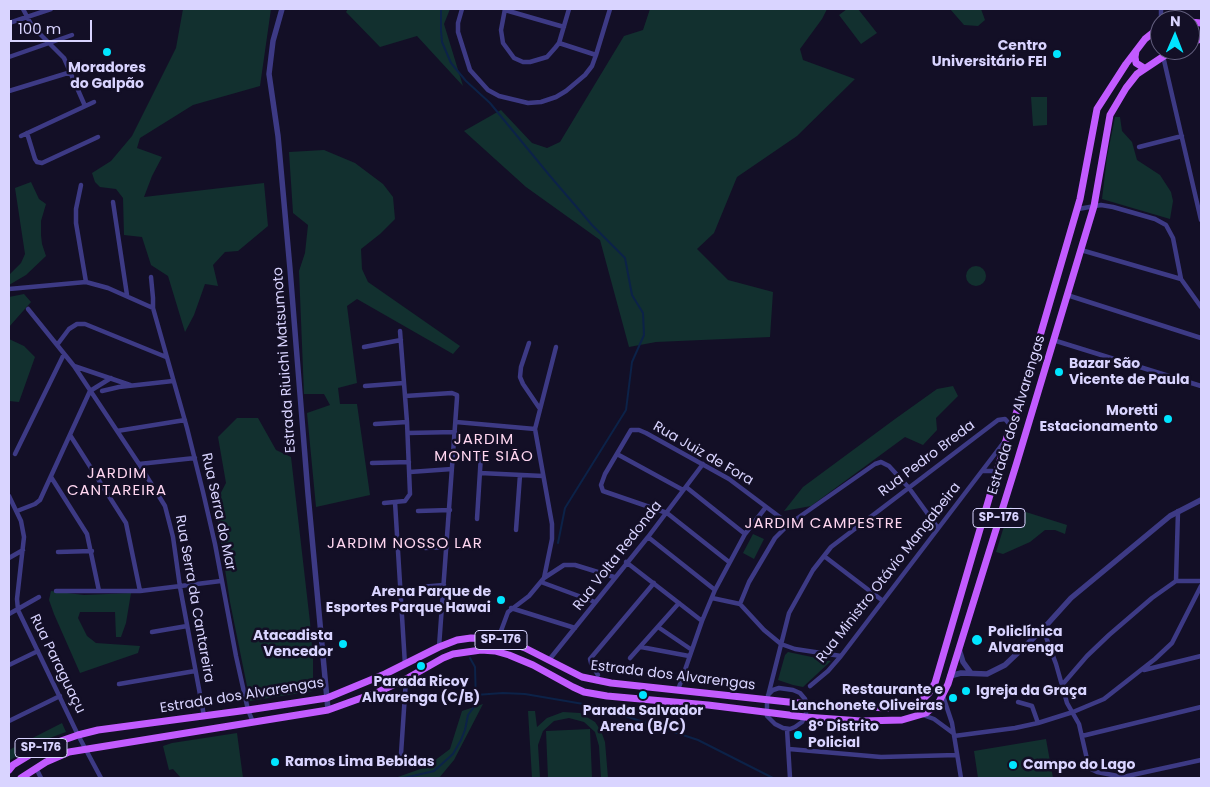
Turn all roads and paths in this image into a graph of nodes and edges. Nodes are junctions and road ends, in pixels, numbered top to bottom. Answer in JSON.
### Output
{"nodes":[{"id":1,"x":23,"y":9,"type":"edge"},
{"id":2,"x":51,"y":9,"type":"edge"},
{"id":3,"x":282,"y":9,"type":"edge"},
{"id":4,"x":462,"y":9,"type":"edge"},
{"id":5,"x":569,"y":9,"type":"edge"},
{"id":6,"x":610,"y":9,"type":"edge"},
{"id":7,"x":505,"y":10,"type":"edge"},
{"id":8,"x":26,"y":17,"type":"junction"},
{"id":9,"x":9,"y":23,"type":"edge"},
{"id":10,"x":564,"y":26,"type":"junction"},
{"id":11,"x":72,"y":35,"type":"dead end"},
{"id":12,"x":1150,"y":36,"type":"edge"},
{"id":13,"x":49,"y":43,"type":"junction"},
{"id":14,"x":559,"y":43,"type":"junction"},
{"id":15,"x":1136,"y":50,"type":"junction"},
{"id":16,"x":596,"y":55,"type":"junction"},
{"id":17,"x":9,"y":57,"type":"edge"},
{"id":18,"x":1157,"y":60,"type":"edge"},
{"id":19,"x":1164,"y":60,"type":"edge"},
{"id":20,"x":1144,"y":68,"type":"junction"},
{"id":21,"x":71,"y":72,"type":"junction"},
{"id":22,"x":9,"y":91,"type":"edge"},
{"id":23,"x":94,"y":102,"type":"dead end"},
{"id":24,"x":85,"y":106,"type":"junction"},
{"id":25,"x":28,"y":133,"type":"junction"},
{"id":26,"x":21,"y":136,"type":"dead end"},
{"id":27,"x":1182,"y":136,"type":"junction"},
{"id":28,"x":98,"y":137,"type":"dead end"},
{"id":29,"x":1139,"y":147,"type":"dead end"},
{"id":30,"x":81,"y":185,"type":"dead end"},
{"id":31,"x":112,"y":202,"type":"dead end"},
{"id":32,"x":1094,"y":206,"type":"junction"},
{"id":33,"x":1078,"y":209,"type":"junction"},
{"id":34,"x":1201,"y":220,"type":"edge"},
{"id":35,"x":1081,"y":250,"type":"junction"},
{"id":36,"x":151,"y":277,"type":"dead end"},
{"id":37,"x":1181,"y":279,"type":"junction"},
{"id":38,"x":86,"y":282,"type":"junction"},
{"id":39,"x":9,"y":289,"type":"edge"},
{"id":40,"x":127,"y":295,"type":"junction"},
{"id":41,"x":1067,"y":295,"type":"junction"},
{"id":42,"x":1052,"y":296,"type":"junction"},
{"id":43,"x":1201,"y":307,"type":"edge"},
{"id":44,"x":153,"y":308,"type":"junction"},
{"id":45,"x":28,"y":309,"type":"dead end"},
{"id":46,"x":400,"y":331,"type":"dead end"},
{"id":47,"x":1040,"y":336,"type":"junction"},
{"id":48,"x":1201,"y":338,"type":"edge"},
{"id":49,"x":401,"y":340,"type":"junction"},
{"id":50,"x":1053,"y":340,"type":"junction"},
{"id":51,"x":529,"y":343,"type":"dead end"},
{"id":52,"x":57,"y":345,"type":"junction"},
{"id":53,"x":556,"y":346,"type":"dead end"},
{"id":54,"x":364,"y":348,"type":"dead end"},
{"id":55,"x":64,"y":354,"type":"junction"},
{"id":56,"x":166,"y":357,"type":"junction"},
{"id":57,"x":74,"y":366,"type":"junction"},
{"id":58,"x":111,"y":378,"type":"junction"},
{"id":59,"x":173,"y":381,"type":"junction"},
{"id":60,"x":404,"y":383,"type":"junction"},
{"id":61,"x":134,"y":386,"type":"junction"},
{"id":62,"x":365,"y":386,"type":"dead end"},
{"id":63,"x":1201,"y":386,"type":"edge"},
{"id":64,"x":90,"y":391,"type":"junction"},
{"id":65,"x":102,"y":391,"type":"dead end"},
{"id":66,"x":405,"y":396,"type":"junction"},
{"id":67,"x":540,"y":408,"type":"junction"},
{"id":68,"x":185,"y":420,"type":"junction"},
{"id":69,"x":407,"y":422,"type":"junction"},
{"id":70,"x":456,"y":422,"type":"junction"},
{"id":71,"x":374,"y":424,"type":"dead end"},
{"id":72,"x":1012,"y":428,"type":"junction"},
{"id":73,"x":535,"y":429,"type":"junction"},
{"id":74,"x":117,"y":431,"type":"junction"},
{"id":75,"x":455,"y":432,"type":"junction"},
{"id":76,"x":408,"y":433,"type":"junction"},
{"id":77,"x":70,"y":435,"type":"junction"},
{"id":78,"x":1007,"y":437,"type":"junction"},
{"id":79,"x":15,"y":454,"type":"dead end"},
{"id":80,"x":617,"y":454,"type":"junction"},
{"id":81,"x":482,"y":455,"type":"dead end"},
{"id":82,"x":195,"y":458,"type":"junction"},
{"id":83,"x":409,"y":462,"type":"junction"},
{"id":84,"x":372,"y":463,"type":"dead end"},
{"id":85,"x":139,"y":464,"type":"junction"},
{"id":86,"x":703,"y":464,"type":"junction"},
{"id":87,"x":452,"y":469,"type":"junction"},
{"id":88,"x":983,"y":471,"type":"junction"},
{"id":89,"x":410,"y":472,"type":"junction"},
{"id":90,"x":480,"y":473,"type":"junction"},
{"id":91,"x":998,"y":474,"type":"junction"},
{"id":92,"x":520,"y":475,"type":"junction"},
{"id":93,"x":543,"y":476,"type":"junction"},
{"id":94,"x":51,"y":478,"type":"junction"},
{"id":95,"x":684,"y":488,"type":"junction"},
{"id":96,"x":909,"y":488,"type":"junction"},
{"id":97,"x":9,"y":496,"type":"edge"},
{"id":98,"x":1201,"y":500,"type":"edge"},
{"id":99,"x":384,"y":502,"type":"dead end"},
{"id":100,"x":395,"y":502,"type":"junction"},
{"id":101,"x":766,"y":507,"type":"junction"},
{"id":102,"x":450,"y":510,"type":"junction"},
{"id":103,"x":17,"y":511,"type":"junction"},
{"id":104,"x":418,"y":511,"type":"dead end"},
{"id":105,"x":1178,"y":512,"type":"junction"},
{"id":106,"x":667,"y":513,"type":"junction"},
{"id":107,"x":477,"y":519,"type":"dead end"},
{"id":108,"x":789,"y":524,"type":"junction"},
{"id":109,"x":938,"y":528,"type":"junction"},
{"id":110,"x":516,"y":530,"type":"dead end"},
{"id":111,"x":745,"y":534,"type":"junction"},
{"id":112,"x":648,"y":537,"type":"junction"},
{"id":113,"x":447,"y":547,"type":"junction"},
{"id":114,"x":425,"y":548,"type":"dead end"},
{"id":115,"x":23,"y":550,"type":"junction"},
{"id":116,"x":92,"y":551,"type":"junction"},
{"id":117,"x":58,"y":552,"type":"dead end"},
{"id":118,"x":824,"y":556,"type":"junction"},
{"id":119,"x":9,"y":558,"type":"edge"},
{"id":120,"x":626,"y":562,"type":"junction"},
{"id":121,"x":729,"y":562,"type":"junction"},
{"id":122,"x":614,"y":577,"type":"junction"},
{"id":123,"x":543,"y":580,"type":"junction"},
{"id":124,"x":221,"y":581,"type":"junction"},
{"id":125,"x":1176,"y":581,"type":"junction"},
{"id":126,"x":1201,"y":581,"type":"edge"},
{"id":127,"x":654,"y":583,"type":"junction"},
{"id":128,"x":444,"y":585,"type":"junction"},
{"id":129,"x":1201,"y":586,"type":"edge"},
{"id":130,"x":180,"y":587,"type":"junction"},
{"id":131,"x":420,"y":587,"type":"dead end"},
{"id":132,"x":715,"y":590,"type":"junction"},
{"id":133,"x":56,"y":591,"type":"dead end"},
{"id":134,"x":99,"y":591,"type":"junction"},
{"id":135,"x":140,"y":591,"type":"junction"},
{"id":136,"x":39,"y":597,"type":"dead end"},
{"id":137,"x":712,"y":598,"type":"junction"},
{"id":138,"x":883,"y":601,"type":"junction"},
{"id":139,"x":595,"y":602,"type":"junction"},
{"id":140,"x":678,"y":603,"type":"junction"},
{"id":141,"x":740,"y":604,"type":"junction"},
{"id":142,"x":511,"y":608,"type":"junction"},
{"id":143,"x":18,"y":610,"type":"junction"},
{"id":144,"x":9,"y":614,"type":"edge"},
{"id":145,"x":702,"y":621,"type":"junction"},
{"id":146,"x":187,"y":626,"type":"junction"},
{"id":147,"x":658,"y":627,"type":"junction"},
{"id":148,"x":575,"y":628,"type":"junction"},
{"id":149,"x":1043,"y":629,"type":"junction"},
{"id":150,"x":152,"y":632,"type":"dead end"},
{"id":151,"x":498,"y":639,"type":"junction"},
{"id":152,"x":781,"y":644,"type":"junction"},
{"id":153,"x":439,"y":646,"type":"junction"},
{"id":154,"x":641,"y":647,"type":"junction"},
{"id":155,"x":959,"y":649,"type":"junction"},
{"id":156,"x":692,"y":650,"type":"junction"},
{"id":157,"x":38,"y":651,"type":"junction"},
{"id":158,"x":689,"y":656,"type":"junction"},
{"id":159,"x":841,"y":656,"type":"junction"},
{"id":160,"x":1201,"y":656,"type":"edge"},
{"id":161,"x":630,"y":658,"type":"dead end"},
{"id":162,"x":549,"y":660,"type":"junction"},
{"id":163,"x":9,"y":665,"type":"edge"},
{"id":164,"x":405,"y":665,"type":"junction"},
{"id":165,"x":195,"y":671,"type":"junction"},
{"id":166,"x":1140,"y":671,"type":"junction"},
{"id":167,"x":971,"y":673,"type":"junction"},
{"id":168,"x":598,"y":675,"type":"dead end"},
{"id":169,"x":950,"y":676,"type":"junction"},
{"id":170,"x":406,"y":679,"type":"junction"},
{"id":171,"x":772,"y":681,"type":"junction"},
{"id":172,"x":119,"y":684,"type":"dead end"},
{"id":173,"x":1062,"y":685,"type":"junction"},
{"id":174,"x":810,"y":686,"type":"dead end"},
{"id":175,"x":779,"y":688,"type":"junction"},
{"id":176,"x":678,"y":690,"type":"junction"},
{"id":177,"x":60,"y":696,"type":"junction"},
{"id":178,"x":943,"y":696,"type":"junction"},
{"id":179,"x":768,"y":697,"type":"junction"},
{"id":180,"x":327,"y":698,"type":"junction"},
{"id":181,"x":665,"y":702,"type":"junction"},
{"id":182,"x":1018,"y":702,"type":"dead end"},
{"id":183,"x":807,"y":704,"type":"junction"},
{"id":184,"x":1201,"y":707,"type":"edge"},
{"id":185,"x":248,"y":710,"type":"junction"},
{"id":186,"x":328,"y":710,"type":"junction"},
{"id":187,"x":766,"y":712,"type":"junction"},
{"id":188,"x":1074,"y":712,"type":"junction"},
{"id":189,"x":923,"y":715,"type":"junction"},
{"id":190,"x":204,"y":716,"type":"junction"},
{"id":191,"x":805,"y":717,"type":"junction"},
{"id":192,"x":9,"y":720,"type":"edge"},
{"id":193,"x":253,"y":722,"type":"junction"},
{"id":194,"x":1038,"y":723,"type":"junction"},
{"id":195,"x":787,"y":729,"type":"junction"},
{"id":196,"x":78,"y":735,"type":"junction"},
{"id":197,"x":953,"y":735,"type":"junction"},
{"id":198,"x":1082,"y":736,"type":"junction"},
{"id":199,"x":87,"y":749,"type":"junction"},
{"id":200,"x":789,"y":749,"type":"junction"},
{"id":201,"x":400,"y":754,"type":"dead end"},
{"id":202,"x":957,"y":755,"type":"junction"},
{"id":203,"x":1201,"y":760,"type":"edge"},
{"id":204,"x":36,"y":768,"type":"junction"},
{"id":205,"x":9,"y":770,"type":"edge"},
{"id":206,"x":1139,"y":774,"type":"junction"},
{"id":207,"x":21,"y":778,"type":"edge"},
{"id":208,"x":40,"y":778,"type":"edge"},
{"id":209,"x":101,"y":778,"type":"edge"},
{"id":210,"x":790,"y":778,"type":"edge"},
{"id":211,"x":961,"y":778,"type":"edge"},
{"id":212,"x":1123,"y":778,"type":"edge"},
{"id":213,"x":1145,"y":778,"type":"edge"}],
"edges":[{"from":1,"to":8,"type":"street"},
{"from":2,"to":8,"type":"street"},
{"from":3,"to":180,"type":"street","name":"Estrada Riuichi Matsumoto"},
{"from":4,"to":16,"type":"street"},
{"from":5,"to":10,"type":"street"},
{"from":6,"to":16,"type":"street"},
{"from":7,"to":10,"type":"street"},
{"from":7,"to":14,"type":"street"},
{"from":8,"to":9,"type":"street"},
{"from":8,"to":13,"type":"street"},
{"from":10,"to":14,"type":"street"},
{"from":11,"to":13,"type":"street"},
{"from":12,"to":15,"type":"main road","name":"Estrada dos Alvarengas","number":"SP-176"},
{"from":13,"to":17,"type":"street"},
{"from":13,"to":21,"type":"street"},
{"from":14,"to":16,"type":"street"},
{"from":15,"to":20,"type":"main road"},
{"from":15,"to":33,"type":"main road","name":"Estrada dos Alvarengas","number":"SP-176"},
{"from":18,"to":20,"type":"main road","name":"Estrada dos Alvarengas","number":"SP-176"},
{"from":19,"to":27,"type":"street"},
{"from":20,"to":32,"type":"main road","name":"Estrada dos Alvarengas","number":"SP-176"},
{"from":21,"to":22,"type":"street"},
{"from":21,"to":24,"type":"street"},
{"from":23,"to":24,"type":"street"},
{"from":24,"to":25,"type":"street"},
{"from":25,"to":26,"type":"street"},
{"from":25,"to":28,"type":"street"},
{"from":27,"to":29,"type":"street"},
{"from":27,"to":34,"type":"street"},
{"from":30,"to":38,"type":"street"},
{"from":31,"to":40,"type":"street"},
{"from":32,"to":33,"type":"street"},
{"from":32,"to":35,"type":"main road","name":"Estrada dos Alvarengas","number":"SP-176"},
{"from":32,"to":37,"type":"street"},
{"from":33,"to":42,"type":"main road","name":"Estrada dos Alvarengas","number":"SP-176"},
{"from":35,"to":37,"type":"street"},
{"from":35,"to":41,"type":"main road","name":"Estrada dos Alvarengas","number":"SP-176"},
{"from":36,"to":44,"type":"street","name":"Rua Serra do Mar"},
{"from":37,"to":43,"type":"street"},
{"from":38,"to":39,"type":"street"},
{"from":38,"to":40,"type":"street"},
{"from":40,"to":44,"type":"street"},
{"from":41,"to":42,"type":"main road"},
{"from":41,"to":48,"type":"street"},
{"from":41,"to":50,"type":"main road","name":"Estrada dos Alvarengas","number":"SP-176"},
{"from":42,"to":47,"type":"main road","name":"Estrada dos Alvarengas","number":"SP-176"},
{"from":44,"to":56,"type":"street","name":"Rua Serra do Mar"},
{"from":45,"to":52,"type":"street","name":"Rua Serra da Cantareira"},
{"from":46,"to":49,"type":"street"},
{"from":47,"to":50,"type":"main road"},
{"from":47,"to":72,"type":"main road","name":"Estrada dos Alvarengas","number":"SP-176"},
{"from":49,"to":54,"type":"street"},
{"from":49,"to":60,"type":"street"},
{"from":50,"to":63,"type":"street"},
{"from":50,"to":155,"type":"main road","name":"Estrada dos Alvarengas","number":"SP-176"},
{"from":51,"to":67,"type":"street"},
{"from":52,"to":55,"type":"street","name":"Rua Serra da Cantareira"},
{"from":52,"to":56,"type":"street"},
{"from":53,"to":67,"type":"street"},
{"from":55,"to":57,"type":"street","name":"Rua Serra da Cantareira"},
{"from":55,"to":79,"type":"street"},
{"from":56,"to":59,"type":"street","name":"Rua Serra do Mar"},
{"from":57,"to":58,"type":"street"},
{"from":57,"to":64,"type":"street","name":"Rua Serra da Cantareira"},
{"from":58,"to":61,"type":"street"},
{"from":58,"to":64,"type":"street"},
{"from":59,"to":61,"type":"street"},
{"from":59,"to":68,"type":"street","name":"Rua Serra do Mar"},
{"from":60,"to":62,"type":"street"},
{"from":60,"to":66,"type":"street"},
{"from":61,"to":65,"type":"street"},
{"from":64,"to":74,"type":"street","name":"Rua Serra da Cantareira"},
{"from":64,"to":77,"type":"street"},
{"from":66,"to":69,"type":"street"},
{"from":66,"to":70,"type":"street"},
{"from":67,"to":73,"type":"street"},
{"from":68,"to":74,"type":"street"},
{"from":68,"to":82,"type":"street","name":"Rua Serra do Mar"},
{"from":69,"to":71,"type":"street"},
{"from":69,"to":76,"type":"street"},
{"from":70,"to":73,"type":"street"},
{"from":70,"to":75,"type":"street"},
{"from":72,"to":78,"type":"main road","name":"Estrada dos Alvarengas","number":"SP-176"},
{"from":72,"to":96,"type":"street","name":"Rua Pedro Breda"},
{"from":73,"to":93,"type":"street"},
{"from":74,"to":85,"type":"street","name":"Rua Serra da Cantareira"},
{"from":75,"to":76,"type":"street"},
{"from":75,"to":87,"type":"street"},
{"from":76,"to":83,"type":"street"},
{"from":77,"to":94,"type":"street"},
{"from":77,"to":135,"type":"street"},
{"from":78,"to":88,"type":"street","name":"Rua Ministro Otávio Mangabeira"},
{"from":78,"to":91,"type":"main road","name":"Estrada dos Alvarengas","number":"SP-176"},
{"from":80,"to":86,"type":"street","name":"Rua Juiz de Fora"},
{"from":80,"to":95,"type":"street"},
{"from":80,"to":106,"type":"street","name":"Rua Juiz de Fora"},
{"from":81,"to":90,"type":"street"},
{"from":82,"to":85,"type":"street"},
{"from":82,"to":124,"type":"street","name":"Rua Serra do Mar"},
{"from":83,"to":84,"type":"street"},
{"from":83,"to":89,"type":"street"},
{"from":85,"to":130,"type":"street","name":"Rua Serra da Cantareira"},
{"from":86,"to":95,"type":"street","name":"Rua Volta Redonda"},
{"from":86,"to":101,"type":"street","name":"Rua Juiz de Fora"},
{"from":87,"to":89,"type":"street"},
{"from":87,"to":102,"type":"street"},
{"from":88,"to":91,"type":"street"},
{"from":88,"to":109,"type":"street","name":"Rua Ministro Otávio Mangabeira"},
{"from":89,"to":100,"type":"street"},
{"from":90,"to":92,"type":"street"},
{"from":90,"to":107,"type":"street"},
{"from":91,"to":183,"type":"main road","name":"Estrada dos Alvarengas","number":"SP-176"},
{"from":92,"to":93,"type":"street"},
{"from":92,"to":110,"type":"street"},
{"from":93,"to":123,"type":"street"},
{"from":94,"to":103,"type":"street"},
{"from":94,"to":116,"type":"street"},
{"from":95,"to":106,"type":"street","name":"Rua Volta Redonda"},
{"from":95,"to":111,"type":"street"},
{"from":96,"to":108,"type":"street"},
{"from":96,"to":109,"type":"street"},
{"from":96,"to":118,"type":"street","name":"Rua Pedro Breda"},
{"from":97,"to":103,"type":"street","name":"Rua Paraguaçu"},
{"from":98,"to":105,"type":"street"},
{"from":99,"to":100,"type":"street"},
{"from":100,"to":164,"type":"street"},
{"from":101,"to":108,"type":"street","name":"Rua Juiz de Fora"},
{"from":101,"to":111,"type":"street"},
{"from":102,"to":104,"type":"street"},
{"from":102,"to":113,"type":"street"},
{"from":103,"to":115,"type":"street","name":"Rua Paraguaçu"},
{"from":105,"to":125,"type":"street"},
{"from":105,"to":149,"type":"street"},
{"from":106,"to":112,"type":"street","name":"Rua Volta Redonda"},
{"from":106,"to":121,"type":"street"},
{"from":108,"to":141,"type":"street"},
{"from":109,"to":138,"type":"street","name":"Rua Ministro Otávio Mangabeira"},
{"from":111,"to":121,"type":"street"},
{"from":112,"to":120,"type":"street","name":"Rua Volta Redonda"},
{"from":112,"to":132,"type":"street"},
{"from":113,"to":114,"type":"street"},
{"from":113,"to":128,"type":"street"},
{"from":115,"to":119,"type":"street"},
{"from":115,"to":143,"type":"street","name":"Rua Paraguaçu"},
{"from":116,"to":117,"type":"street"},
{"from":116,"to":134,"type":"street"},
{"from":118,"to":138,"type":"street"},
{"from":118,"to":152,"type":"street","name":"Rua Pedro Breda"},
{"from":120,"to":122,"type":"street","name":"Rua Volta Redonda"},
{"from":120,"to":127,"type":"street"},
{"from":121,"to":132,"type":"street"},
{"from":122,"to":123,"type":"street"},
{"from":122,"to":139,"type":"street","name":"Rua Volta Redonda"},
{"from":123,"to":139,"type":"street"},
{"from":123,"to":142,"type":"street"},
{"from":124,"to":130,"type":"street"},
{"from":124,"to":185,"type":"street","name":"Rua Serra do Mar"},
{"from":125,"to":126,"type":"street"},
{"from":125,"to":173,"type":"street"},
{"from":127,"to":140,"type":"street"},
{"from":127,"to":168,"type":"street"},
{"from":128,"to":131,"type":"street"},
{"from":128,"to":153,"type":"street"},
{"from":129,"to":166,"type":"street"},
{"from":130,"to":135,"type":"street"},
{"from":130,"to":146,"type":"street","name":"Rua Serra da Cantareira"},
{"from":132,"to":137,"type":"street"},
{"from":133,"to":134,"type":"street"},
{"from":134,"to":135,"type":"street"},
{"from":136,"to":143,"type":"street"},
{"from":137,"to":141,"type":"street"},
{"from":137,"to":145,"type":"street"},
{"from":138,"to":159,"type":"street","name":"Rua Ministro Otávio Mangabeira"},
{"from":139,"to":148,"type":"street","name":"Rua Volta Redonda"},
{"from":140,"to":145,"type":"street"},
{"from":140,"to":147,"type":"street"},
{"from":141,"to":152,"type":"street"},
{"from":142,"to":148,"type":"street"},
{"from":142,"to":151,"type":"street"},
{"from":143,"to":144,"type":"street"},
{"from":143,"to":157,"type":"street","name":"Rua Paraguaçu"},
{"from":145,"to":156,"type":"street"},
{"from":146,"to":150,"type":"street"},
{"from":146,"to":165,"type":"street","name":"Rua Serra da Cantareira"},
{"from":147,"to":154,"type":"street"},
{"from":147,"to":156,"type":"street"},
{"from":148,"to":162,"type":"street","name":"Rua Volta Redonda"},
{"from":149,"to":167,"type":"street"},
{"from":149,"to":173,"type":"street"},
{"from":151,"to":153,"type":"main road","name":"Estrada dos Alvarengas","number":"SP-176"},
{"from":151,"to":162,"type":"main road","name":"Estrada dos Alvarengas","number":"SP-176"},
{"from":152,"to":159,"type":"street"},
{"from":152,"to":171,"type":"street","name":"Rua Pedro Breda"},
{"from":153,"to":164,"type":"main road","name":"Estrada dos Alvarengas","number":"SP-176"},
{"from":154,"to":158,"type":"street"},
{"from":154,"to":161,"type":"street"},
{"from":155,"to":167,"type":"street"},
{"from":155,"to":169,"type":"main road","name":"Estrada dos Alvarengas","number":"SP-176"},
{"from":156,"to":158,"type":"street"},
{"from":157,"to":163,"type":"street"},
{"from":157,"to":177,"type":"street","name":"Rua Paraguaçu"},
{"from":158,"to":176,"type":"street"},
{"from":159,"to":174,"type":"street","name":"Rua Ministro Otávio Mangabeira"},
{"from":160,"to":166,"type":"street"},
{"from":162,"to":176,"type":"main road","name":"Estrada dos Alvarengas","number":"SP-176"},
{"from":164,"to":180,"type":"main road","name":"Estrada dos Alvarengas","number":"SP-176"},
{"from":165,"to":172,"type":"street"},
{"from":165,"to":190,"type":"street","name":"Rua Serra da Cantareira"},
{"from":166,"to":188,"type":"street"},
{"from":167,"to":169,"type":"street"},
{"from":169,"to":178,"type":"main road","name":"Estrada dos Alvarengas","number":"SP-176"},
{"from":170,"to":181,"type":"main road","name":"Estrada dos Alvarengas","number":"SP-176"},
{"from":170,"to":186,"type":"main road","name":"Estrada dos Alvarengas","number":"SP-176"},
{"from":170,"to":201,"type":"street"},
{"from":171,"to":175,"type":"street"},
{"from":171,"to":179,"type":"street","name":"Rua Pedro Breda"},
{"from":173,"to":188,"type":"street"},
{"from":175,"to":179,"type":"street","name":"Estrada dos Alvarengas"},
{"from":175,"to":183,"type":"street"},
{"from":176,"to":179,"type":"main road","name":"Estrada dos Alvarengas","number":"SP-176"},
{"from":176,"to":181,"type":"main road"},
{"from":177,"to":192,"type":"street"},
{"from":177,"to":196,"type":"street","name":"Rua Paraguaçu"},
{"from":178,"to":189,"type":"main road","name":"Estrada dos Alvarengas","number":"SP-176"},
{"from":178,"to":197,"type":"street"},
{"from":179,"to":183,"type":"main road","name":"Estrada dos Alvarengas","number":"SP-176"},
{"from":179,"to":187,"type":"street","name":"Estrada dos Alvarengas"},
{"from":180,"to":185,"type":"main road","name":"Estrada dos Alvarengas","number":"SP-176"},
{"from":180,"to":186,"type":"street","name":"Estrada Riuichi Matsumoto"},
{"from":181,"to":187,"type":"main road","name":"Estrada dos Alvarengas","number":"SP-176"},
{"from":182,"to":194,"type":"street"},
{"from":183,"to":191,"type":"street"},
{"from":184,"to":198,"type":"street"},
{"from":185,"to":190,"type":"main road","name":"Estrada dos Alvarengas","number":"SP-176"},
{"from":185,"to":193,"type":"street","name":"Rua Serra do Mar"},
{"from":186,"to":193,"type":"main road","name":"Estrada dos Alvarengas","number":"SP-176"},
{"from":187,"to":191,"type":"main road","name":"Estrada dos Alvarengas","number":"SP-176"},
{"from":187,"to":195,"type":"street"},
{"from":188,"to":194,"type":"street"},
{"from":188,"to":198,"type":"street"},
{"from":189,"to":191,"type":"main road","name":"Estrada dos Alvarengas","number":"SP-176"},
{"from":189,"to":197,"type":"street"},
{"from":190,"to":196,"type":"main road","name":"Estrada dos Alvarengas","number":"SP-176"},
{"from":191,"to":195,"type":"street"},
{"from":193,"to":199,"type":"main road","name":"Estrada dos Alvarengas","number":"SP-176"},
{"from":194,"to":197,"type":"street"},
{"from":195,"to":200,"type":"street"},
{"from":196,"to":199,"type":"street","name":"Rua Paraguaçu"},
{"from":196,"to":205,"type":"main road","name":"Estrada dos Alvarengas","number":"SP-176"},
{"from":197,"to":202,"type":"street"},
{"from":198,"to":212,"type":"street"},
{"from":199,"to":204,"type":"main road","name":"Estrada dos Alvarengas","number":"SP-176"},
{"from":199,"to":209,"type":"street","name":"Rua Paraguaçu"},
{"from":200,"to":202,"type":"street"},
{"from":200,"to":210,"type":"street"},
{"from":202,"to":211,"type":"street"},
{"from":203,"to":206,"type":"street"},
{"from":204,"to":207,"type":"main road","name":"Estrada dos Alvarengas","number":"SP-176"},
{"from":204,"to":208,"type":"street"},
{"from":206,"to":212,"type":"street"},
{"from":206,"to":213,"type":"street"}]}
